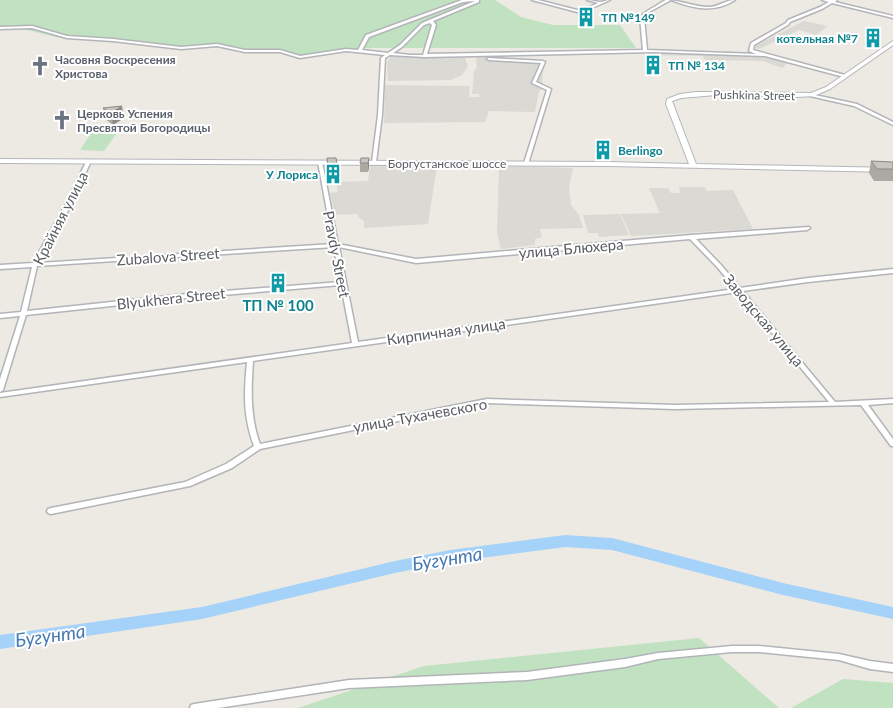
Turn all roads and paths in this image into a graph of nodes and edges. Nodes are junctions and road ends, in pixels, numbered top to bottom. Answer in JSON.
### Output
{"nodes":[{"id":1,"x":476,"y":0,"type":"edge"},
{"id":2,"x":534,"y":0,"type":"edge"},
{"id":3,"x":589,"y":0,"type":"edge"},
{"id":4,"x":608,"y":0,"type":"edge"},
{"id":5,"x":669,"y":0,"type":"edge"},
{"id":6,"x":672,"y":0,"type":"edge"},
{"id":7,"x":733,"y":0,"type":"edge"},
{"id":8,"x":824,"y":0,"type":"edge"},
{"id":9,"x":833,"y":1,"type":"edge"},
{"id":10,"x":600,"y":3,"type":"junction"},
{"id":11,"x":893,"y":17,"type":"edge"},
{"id":12,"x":430,"y":21,"type":"junction"},
{"id":13,"x":0,"y":28,"type":"edge"},
{"id":14,"x":893,"y":43,"type":"edge"},
{"id":15,"x":360,"y":50,"type":"junction"},
{"id":16,"x":645,"y":51,"type":"junction"},
{"id":17,"x":751,"y":51,"type":"junction"},
{"id":18,"x":386,"y":54,"type":"junction"},
{"id":19,"x":740,"y":54,"type":"junction"},
{"id":20,"x":764,"y":55,"type":"junction"},
{"id":21,"x":424,"y":56,"type":"junction"},
{"id":22,"x":489,"y":59,"type":"dead end"},
{"id":23,"x":844,"y":76,"type":"junction"},
{"id":24,"x":812,"y":95,"type":"junction"},
{"id":25,"x":893,"y":124,"type":"edge"},
{"id":26,"x":0,"y":161,"type":"edge"},
{"id":27,"x":89,"y":161,"type":"junction"},
{"id":28,"x":320,"y":162,"type":"junction"},
{"id":29,"x":374,"y":162,"type":"junction"},
{"id":30,"x":526,"y":163,"type":"junction"},
{"id":31,"x":693,"y":165,"type":"junction"},
{"id":32,"x":893,"y":170,"type":"edge"},
{"id":33,"x":807,"y":228,"type":"dead end"},
{"id":34,"x":690,"y":237,"type":"junction"},
{"id":35,"x":336,"y":245,"type":"junction"},
{"id":36,"x":35,"y":265,"type":"junction"},
{"id":37,"x":0,"y":267,"type":"edge"},
{"id":38,"x":893,"y":271,"type":"edge"},
{"id":39,"x":343,"y":283,"type":"junction"},
{"id":40,"x":739,"y":290,"type":"junction"},
{"id":41,"x":23,"y":314,"type":"junction"},
{"id":42,"x":0,"y":316,"type":"edge"},
{"id":43,"x":355,"y":345,"type":"junction"},
{"id":44,"x":250,"y":360,"type":"junction"},
{"id":45,"x":0,"y":390,"type":"edge"},
{"id":46,"x":0,"y":395,"type":"edge"},
{"id":47,"x":893,"y":400,"type":"edge"},
{"id":48,"x":863,"y":403,"type":"junction"},
{"id":49,"x":834,"y":404,"type":"junction"},
{"id":50,"x":893,"y":444,"type":"edge"},
{"id":51,"x":258,"y":447,"type":"junction"},
{"id":52,"x":51,"y":511,"type":"dead end"},
{"id":53,"x":893,"y":668,"type":"edge"},
{"id":54,"x":194,"y":708,"type":"edge"}],
"edges":[{"from":1,"to":12,"type":"street"},
{"from":1,"to":15,"type":"street"},
{"from":2,"to":10,"type":"street"},
{"from":3,"to":10,"type":"street"},
{"from":4,"to":10,"type":"street"},
{"from":5,"to":16,"type":"street"},
{"from":6,"to":7,"type":"street"},
{"from":8,"to":9,"type":"street"},
{"from":9,"to":11,"type":"street"},
{"from":9,"to":17,"type":"street"},
{"from":12,"to":18,"type":"street"},
{"from":12,"to":21,"type":"street"},
{"from":13,"to":15,"type":"street"},
{"from":14,"to":23,"type":"street","name":"Pushkina Street"},
{"from":15,"to":18,"type":"street"},
{"from":16,"to":19,"type":"street"},
{"from":16,"to":21,"type":"street"},
{"from":17,"to":19,"type":"street"},
{"from":17,"to":20,"type":"street"},
{"from":18,"to":21,"type":"street"},
{"from":18,"to":29,"type":"street"},
{"from":19,"to":20,"type":"street"},
{"from":20,"to":23,"type":"street"},
{"from":22,"to":30,"type":"street"},
{"from":23,"to":24,"type":"street","name":"Pushkina Street"},
{"from":24,"to":25,"type":"street"},
{"from":24,"to":31,"type":"street","name":"Pushkina Street"},
{"from":26,"to":27,"type":"street","name":"Боргустанское шоссе"},
{"from":27,"to":28,"type":"street","name":"Боргустанское шоссе"},
{"from":27,"to":36,"type":"street","name":"Крайняя улица"},
{"from":28,"to":29,"type":"street","name":"Боргустанское шоссе"},
{"from":28,"to":35,"type":"street","name":"Pravdy Street"},
{"from":29,"to":30,"type":"street","name":"Боргустанское шоссе"},
{"from":30,"to":31,"type":"street","name":"Боргустанское шоссе"},
{"from":31,"to":32,"type":"street","name":"Боргустанское шоссе"},
{"from":33,"to":34,"type":"street","name":"улица Блюхера"},
{"from":34,"to":35,"type":"street","name":"улица Блюхера"},
{"from":34,"to":40,"type":"street","name":"Заводская улица"},
{"from":35,"to":36,"type":"street","name":"Zubalova Street"},
{"from":35,"to":39,"type":"street","name":"Pravdy Street"},
{"from":36,"to":37,"type":"street","name":"Zubalova Street"},
{"from":36,"to":41,"type":"street","name":"Крайняя улица"},
{"from":38,"to":40,"type":"street","name":"Кирпичная улица"},
{"from":39,"to":41,"type":"street","name":"Blyukhera Street"},
{"from":39,"to":43,"type":"street","name":"Pravdy Street"},
{"from":40,"to":43,"type":"street","name":"Кирпичная улица"},
{"from":40,"to":49,"type":"street","name":"Заводская улица"},
{"from":41,"to":42,"type":"street","name":"Blyukhera Street"},
{"from":41,"to":45,"type":"street","name":"Крайняя улица"},
{"from":43,"to":44,"type":"street","name":"Кирпичная улица"},
{"from":44,"to":46,"type":"street","name":"Кирпичная улица"},
{"from":44,"to":51,"type":"street"},
{"from":47,"to":48,"type":"street","name":"улица Тухачевского"},
{"from":48,"to":49,"type":"street","name":"улица Тухачевского"},
{"from":48,"to":50,"type":"street"},
{"from":49,"to":51,"type":"street","name":"улица Тухачевского"},
{"from":51,"to":52,"type":"street","name":"улица Тухачевского"},
{"from":53,"to":54,"type":"street"}]}
